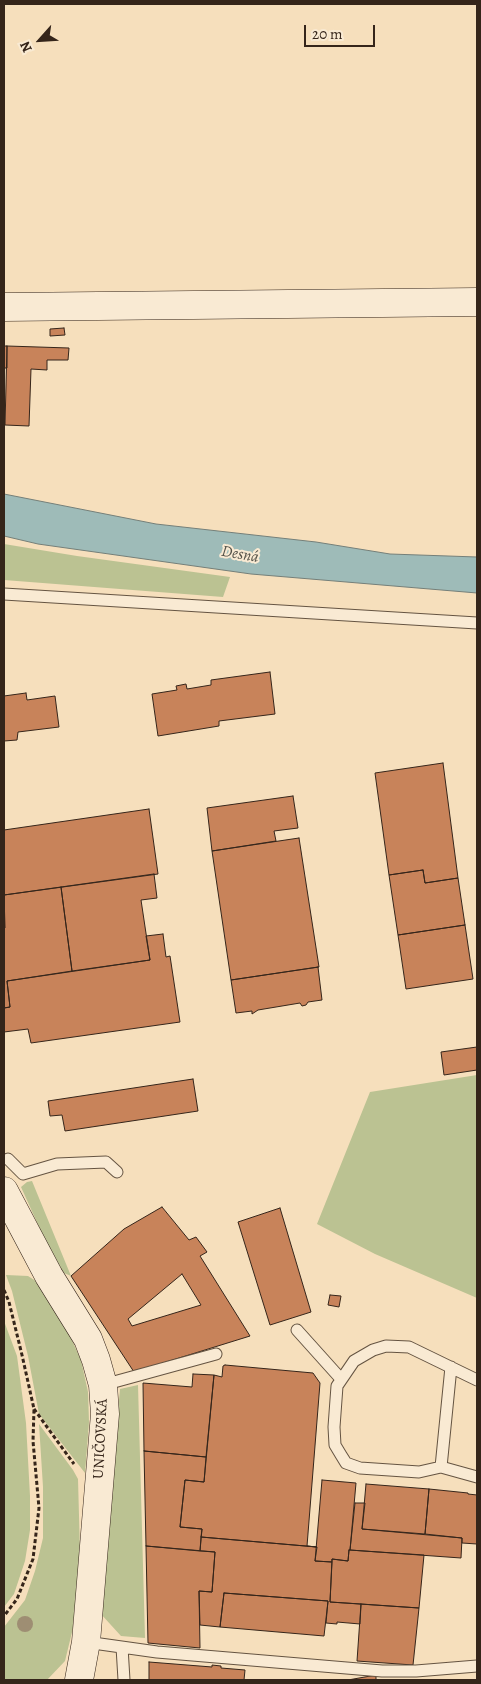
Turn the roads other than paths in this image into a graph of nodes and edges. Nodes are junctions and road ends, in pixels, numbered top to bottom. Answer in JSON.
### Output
{"nodes":[{"id":1,"x":477,"y":302,"type":"edge"},
{"id":2,"x":4,"y":306,"type":"edge"},
{"id":3,"x":4,"y":594,"type":"edge"},
{"id":4,"x":477,"y":623,"type":"edge"},
{"id":5,"x":8,"y":1159,"type":"dead end"},
{"id":6,"x":117,"y":1172,"type":"dead end"},
{"id":7,"x":4,"y":1191,"type":"edge"},
{"id":8,"x":297,"y":1330,"type":"dead end"},
{"id":9,"x":216,"y":1354,"type":"dead end"},
{"id":10,"x":451,"y":1367,"type":"junction"},
{"id":11,"x":341,"y":1379,"type":"junction"},
{"id":12,"x":477,"y":1380,"type":"edge"},
{"id":13,"x":103,"y":1385,"type":"junction"},
{"id":14,"x":441,"y":1467,"type":"junction"},
{"id":15,"x":477,"y":1477,"type":"edge"},
{"id":16,"x":86,"y":1642,"type":"junction"},
{"id":17,"x":122,"y":1647,"type":"junction"},
{"id":18,"x":477,"y":1666,"type":"edge"},
{"id":19,"x":79,"y":1680,"type":"edge"},
{"id":20,"x":124,"y":1680,"type":"edge"}],
"edges":[{"from":1,"to":2,"type":"main road"},
{"from":3,"to":4,"type":"lane"},
{"from":5,"to":6,"type":"lane"},
{"from":7,"to":13,"type":"main road","name":"UNIČOVSKÁ"},
{"from":8,"to":11,"type":"lane"},
{"from":9,"to":13,"type":"lane"},
{"from":10,"to":11,"type":"lane"},
{"from":10,"to":12,"type":"lane"},
{"from":10,"to":14,"type":"lane"},
{"from":11,"to":14,"type":"lane"},
{"from":13,"to":16,"type":"main road","name":"UNIČOVSKÁ"},
{"from":14,"to":15,"type":"lane"},
{"from":16,"to":17,"type":"lane"},
{"from":16,"to":19,"type":"main road","name":"UNIČOVSKÁ"},
{"from":17,"to":18,"type":"lane"},
{"from":17,"to":20,"type":"lane"}]}
